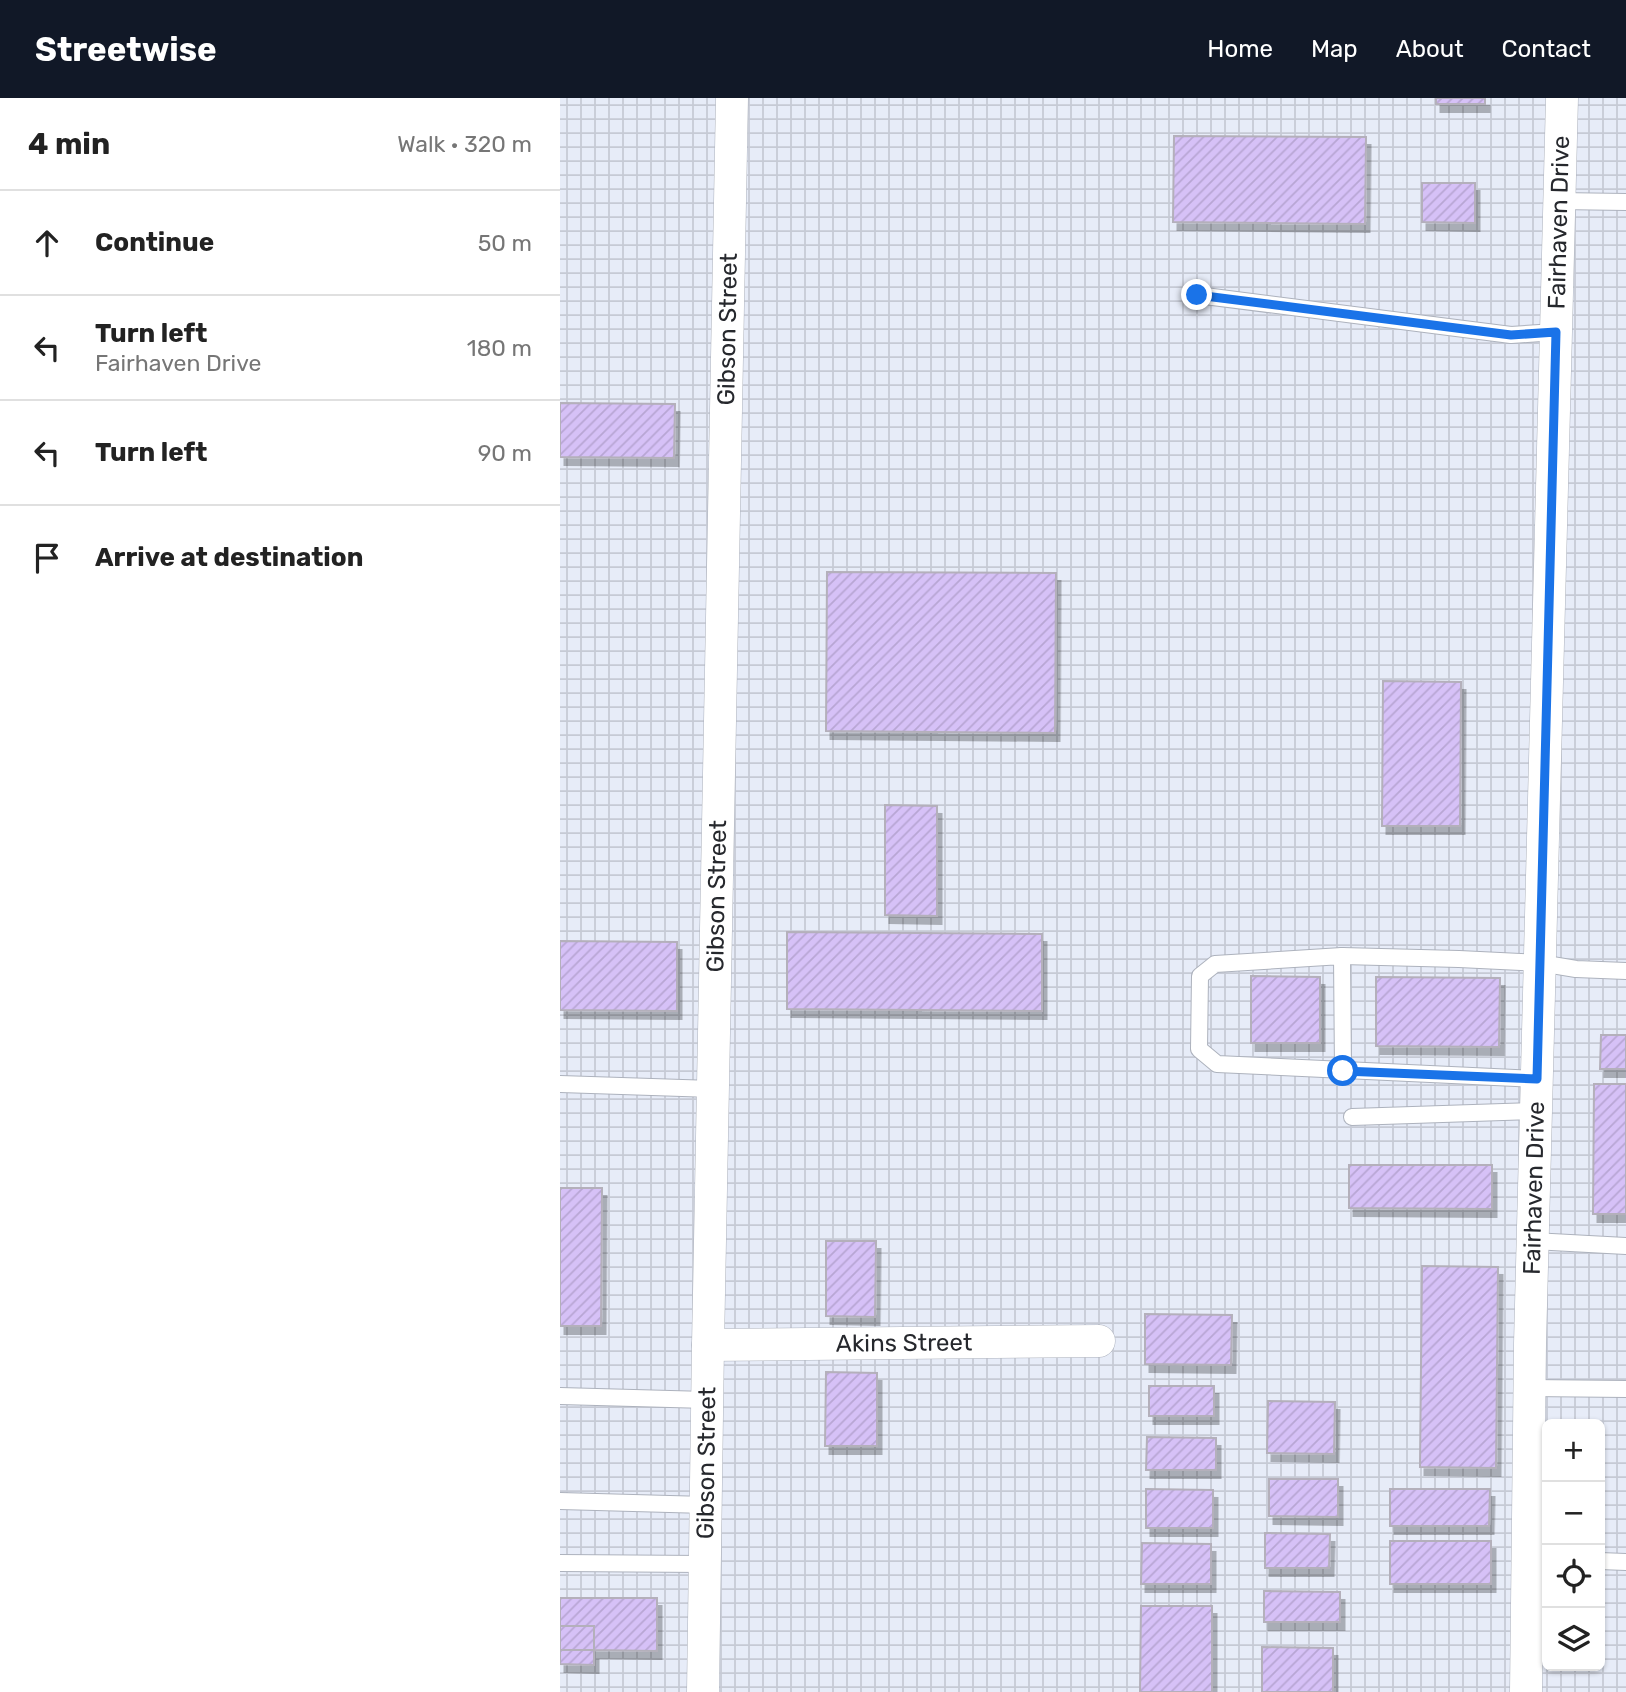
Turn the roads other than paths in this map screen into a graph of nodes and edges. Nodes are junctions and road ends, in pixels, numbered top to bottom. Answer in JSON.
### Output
{"nodes":[{"id":1,"x":732,"y":98,"type":"edge"},
{"id":2,"x":1562,"y":98,"type":"edge"},
{"id":3,"x":1559,"y":201,"type":"junction"},
{"id":4,"x":1626,"y":202,"type":"edge"},
{"id":5,"x":1197,"y":295,"type":"dead end"},
{"id":6,"x":1556,"y":332,"type":"junction"},
{"id":7,"x":1342,"y":956,"type":"junction"},
{"id":8,"x":1540,"y":963,"type":"junction"},
{"id":9,"x":1626,"y":971,"type":"edge"},
{"id":10,"x":1343,"y":1071,"type":"junction"},
{"id":11,"x":1537,"y":1079,"type":"junction"},
{"id":12,"x":560,"y":1084,"type":"edge"},
{"id":13,"x":713,"y":1088,"type":"junction"},
{"id":14,"x":1536,"y":1111,"type":"junction"},
{"id":15,"x":1352,"y":1117,"type":"dead end"},
{"id":16,"x":1533,"y":1241,"type":"junction"},
{"id":17,"x":1626,"y":1246,"type":"edge"},
{"id":18,"x":1099,"y":1341,"type":"dead end"},
{"id":19,"x":708,"y":1345,"type":"junction"},
{"id":20,"x":1530,"y":1388,"type":"junction"},
{"id":21,"x":1626,"y":1389,"type":"edge"},
{"id":22,"x":560,"y":1396,"type":"edge"},
{"id":23,"x":707,"y":1400,"type":"junction"},
{"id":24,"x":560,"y":1502,"type":"edge"},
{"id":25,"x":706,"y":1505,"type":"junction"},
{"id":26,"x":1537,"y":1561,"type":"edge"},
{"id":27,"x":1605,"y":1561,"type":"edge"},
{"id":28,"x":1626,"y":1562,"type":"edge"},
{"id":29,"x":560,"y":1563,"type":"edge"},
{"id":30,"x":704,"y":1564,"type":"junction"},
{"id":31,"x":703,"y":1692,"type":"edge"},
{"id":32,"x":1526,"y":1692,"type":"edge"}],
"edges":[{"from":1,"to":13,"type":"street","name":"Gibson Street"},
{"from":2,"to":3,"type":"street","name":"Fairhaven Drive"},
{"from":3,"to":4,"type":"lane"},
{"from":3,"to":6,"type":"street","name":"Fairhaven Drive"},
{"from":5,"to":6,"type":"lane"},
{"from":6,"to":8,"type":"street","name":"Fairhaven Drive"},
{"from":7,"to":8,"type":"lane"},
{"from":7,"to":10,"type":"lane"},
{"from":7,"to":10,"type":"lane"},
{"from":8,"to":9,"type":"lane"},
{"from":8,"to":11,"type":"street","name":"Fairhaven Drive"},
{"from":10,"to":11,"type":"lane"},
{"from":11,"to":14,"type":"street","name":"Fairhaven Drive"},
{"from":12,"to":13,"type":"lane"},
{"from":13,"to":19,"type":"street","name":"Gibson Street"},
{"from":14,"to":15,"type":"lane"},
{"from":14,"to":16,"type":"street","name":"Fairhaven Drive"},
{"from":16,"to":17,"type":"lane"},
{"from":16,"to":20,"type":"street","name":"Fairhaven Drive"},
{"from":18,"to":19,"type":"street","name":"Akins Street"},
{"from":19,"to":23,"type":"street","name":"Gibson Street"},
{"from":20,"to":21,"type":"lane"},
{"from":20,"to":26,"type":"street","name":"Fairhaven Drive"},
{"from":22,"to":23,"type":"lane"},
{"from":23,"to":25,"type":"street","name":"Gibson Street"},
{"from":24,"to":25,"type":"lane"},
{"from":25,"to":30,"type":"street","name":"Gibson Street"},
{"from":26,"to":32,"type":"street","name":"Fairhaven Drive"},
{"from":27,"to":28,"type":"lane"},
{"from":29,"to":30,"type":"lane"},
{"from":30,"to":31,"type":"street","name":"Gibson Street"}]}
